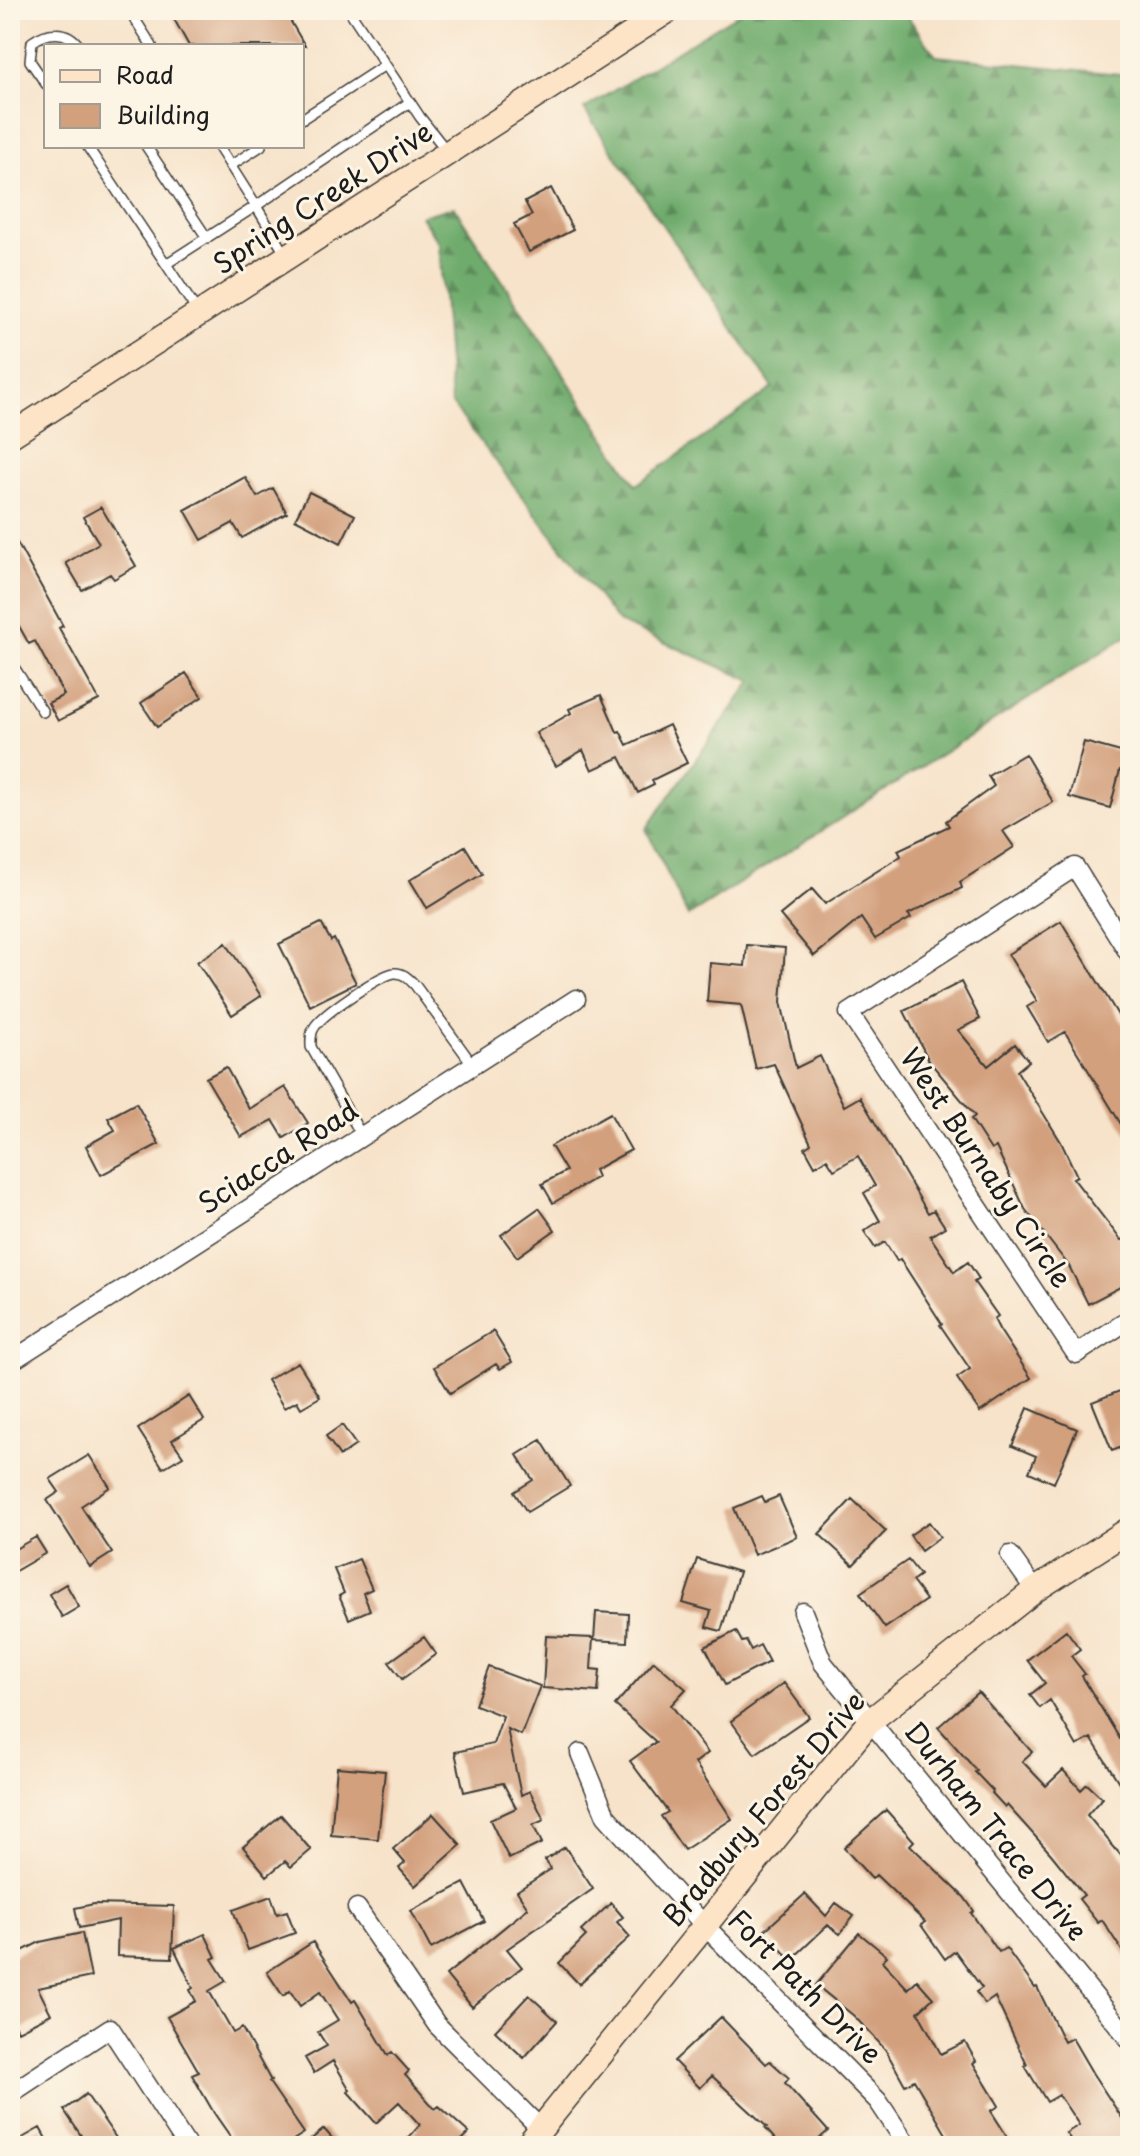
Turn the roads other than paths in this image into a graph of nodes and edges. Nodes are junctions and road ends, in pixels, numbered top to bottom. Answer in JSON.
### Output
{"nodes":[{"id":1,"x":129,"y":10,"type":"edge"},
{"id":2,"x":349,"y":10,"type":"edge"},
{"id":3,"x":669,"y":10,"type":"edge"},
{"id":4,"x":77,"y":44,"type":"edge"},
{"id":5,"x":151,"y":44,"type":"edge"},
{"id":6,"x":385,"y":65,"type":"junction"},
{"id":7,"x":44,"y":81,"type":"edge"},
{"id":8,"x":410,"y":102,"type":"junction"},
{"id":9,"x":304,"y":118,"type":"edge"},
{"id":10,"x":88,"y":148,"type":"edge"},
{"id":11,"x":147,"y":148,"type":"edge"},
{"id":12,"x":219,"y":148,"type":"edge"},
{"id":13,"x":258,"y":148,"type":"edge"},
{"id":14,"x":448,"y":153,"type":"junction"},
{"id":15,"x":230,"y":166,"type":"junction"},
{"id":16,"x":256,"y":206,"type":"junction"},
{"id":17,"x":207,"y":238,"type":"junction"},
{"id":18,"x":287,"y":257,"type":"junction"},
{"id":19,"x":166,"y":264,"type":"junction"},
{"id":20,"x":199,"y":314,"type":"junction"},
{"id":21,"x":10,"y":436,"type":"edge"},
{"id":22,"x":10,"y":661,"type":"edge"},
{"id":23,"x":43,"y":712,"type":"dead end"},
{"id":24,"x":1130,"y":955,"type":"edge"},
{"id":25,"x":576,"y":999,"type":"dead end"},
{"id":26,"x":473,"y":1065,"type":"junction"},
{"id":27,"x":362,"y":1136,"type":"junction"},
{"id":28,"x":1130,"y":1319,"type":"edge"},
{"id":29,"x":10,"y":1362,"type":"edge"},
{"id":30,"x":1130,"y":1529,"type":"edge"},
{"id":31,"x":1010,"y":1555,"type":"dead end"},
{"id":32,"x":1035,"y":1590,"type":"junction"},
{"id":33,"x":803,"y":1612,"type":"dead end"},
{"id":34,"x":870,"y":1721,"type":"junction"},
{"id":35,"x":580,"y":1753,"type":"dead end"},
{"id":36,"x":357,"y":1908,"type":"dead end"},
{"id":37,"x":704,"y":1925,"type":"junction"},
{"id":38,"x":1130,"y":2038,"type":"edge"},
{"id":39,"x":10,"y":2094,"type":"edge"},
{"id":40,"x":547,"y":2122,"type":"junction"},
{"id":41,"x":187,"y":2146,"type":"edge"},
{"id":42,"x":527,"y":2146,"type":"edge"},
{"id":43,"x":908,"y":2146,"type":"edge"}],
"edges":[{"from":1,"to":5,"type":"lane"},
{"from":2,"to":6,"type":"lane"},
{"from":3,"to":14,"type":"street","name":"Spring Creek Drive"},
{"from":4,"to":7,"type":"lane"},
{"from":6,"to":8,"type":"lane"},
{"from":6,"to":9,"type":"lane"},
{"from":8,"to":14,"type":"lane"},
{"from":8,"to":16,"type":"lane"},
{"from":10,"to":19,"type":"lane"},
{"from":11,"to":17,"type":"lane"},
{"from":12,"to":15,"type":"lane"},
{"from":13,"to":15,"type":"lane"},
{"from":14,"to":18,"type":"street","name":"Spring Creek Drive"},
{"from":15,"to":16,"type":"lane"},
{"from":16,"to":17,"type":"lane"},
{"from":16,"to":18,"type":"lane"},
{"from":17,"to":19,"type":"lane"},
{"from":18,"to":20,"type":"street","name":"Spring Creek Drive"},
{"from":19,"to":20,"type":"lane"},
{"from":20,"to":21,"type":"street","name":"Spring Creek Drive"},
{"from":22,"to":23,"type":"lane"},
{"from":24,"to":28,"type":"street","name":"West Burnaby Circle"},
{"from":25,"to":26,"type":"street","name":"Sciacca Road"},
{"from":26,"to":27,"type":"street","name":"Sciacca Road"},
{"from":26,"to":27,"type":"lane"},
{"from":27,"to":29,"type":"street","name":"Sciacca Road"},
{"from":30,"to":32,"type":"street","name":"Bradbury Forest Drive"},
{"from":31,"to":32,"type":"street"},
{"from":32,"to":34,"type":"street","name":"Bradbury Forest Drive"},
{"from":33,"to":34,"type":"street","name":"Durham Trace Drive"},
{"from":34,"to":37,"type":"street","name":"Bradbury Forest Drive"},
{"from":34,"to":38,"type":"street","name":"Durham Trace Drive"},
{"from":35,"to":37,"type":"street","name":"Fort Path Drive"},
{"from":36,"to":40,"type":"street"},
{"from":37,"to":40,"type":"street","name":"Bradbury Forest Drive"},
{"from":37,"to":43,"type":"street","name":"Fort Path Drive"},
{"from":39,"to":41,"type":"street"},
{"from":40,"to":42,"type":"street","name":"Bradbury Forest Drive"}]}
